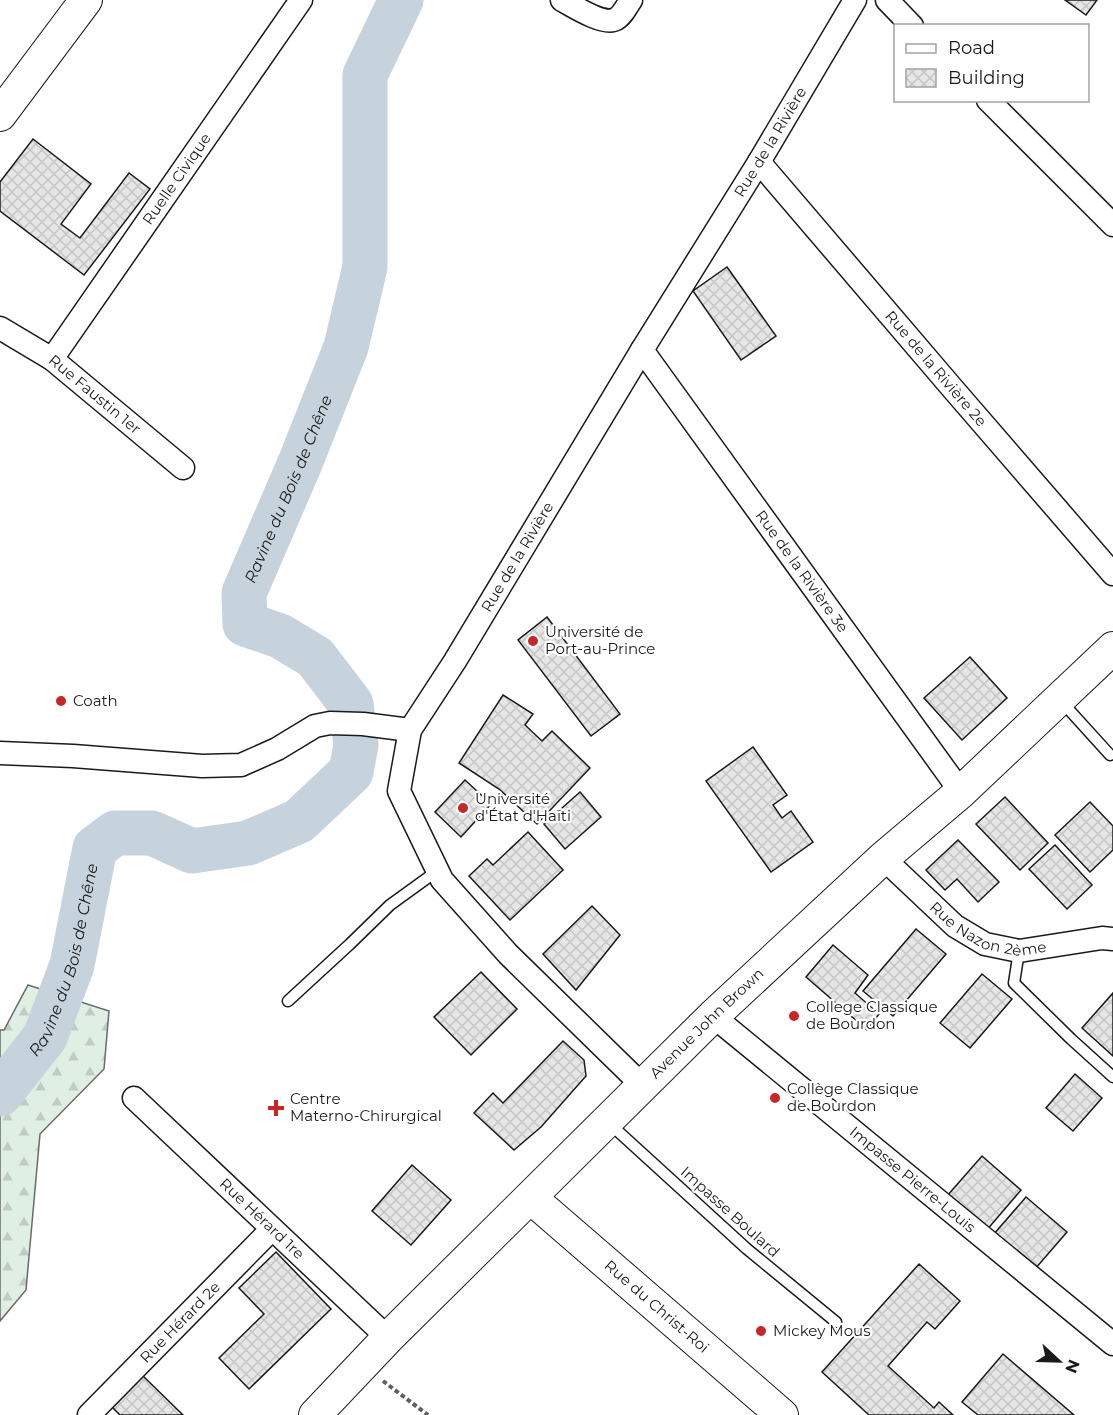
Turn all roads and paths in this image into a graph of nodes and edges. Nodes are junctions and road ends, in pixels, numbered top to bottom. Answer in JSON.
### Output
{"nodes":[{"id":1,"x":86,"y":0,"type":"edge"},
{"id":2,"x":301,"y":0,"type":"edge"},
{"id":3,"x":562,"y":0,"type":"edge"},
{"id":4,"x":631,"y":0,"type":"edge"},
{"id":5,"x":855,"y":0,"type":"edge"},
{"id":6,"x":887,"y":0,"type":"edge"},
{"id":7,"x":910,"y":24,"type":"edge"},
{"id":8,"x":990,"y":102,"type":"edge"},
{"id":9,"x":0,"y":115,"type":"edge"},
{"id":10,"x":759,"y":162,"type":"junction"},
{"id":11,"x":1113,"y":225,"type":"edge"},
{"id":12,"x":0,"y":328,"type":"edge"},
{"id":13,"x":642,"y":350,"type":"junction"},
{"id":14,"x":52,"y":359,"type":"junction"},
{"id":15,"x":183,"y":468,"type":"dead end"},
{"id":16,"x":1113,"y":574,"type":"edge"},
{"id":17,"x":1113,"y":648,"type":"edge"},
{"id":18,"x":1060,"y":699,"type":"junction"},
{"id":19,"x":410,"y":730,"type":"junction"},
{"id":20,"x":0,"y":753,"type":"edge"},
{"id":21,"x":1110,"y":755,"type":"dead end"},
{"id":22,"x":961,"y":792,"type":"junction"},
{"id":23,"x":883,"y":858,"type":"junction"},
{"id":24,"x":437,"y":872,"type":"junction"},
{"id":25,"x":1113,"y":939,"type":"edge"},
{"id":26,"x":1019,"y":951,"type":"junction"},
{"id":27,"x":288,"y":1001,"type":"dead end"},
{"id":28,"x":712,"y":1016,"type":"junction"},
{"id":29,"x":1113,"y":1077,"type":"edge"},
{"id":30,"x":642,"y":1085,"type":"junction"},
{"id":31,"x":134,"y":1098,"type":"dead end"},
{"id":32,"x":607,"y":1121,"type":"junction"},
{"id":33,"x":531,"y":1198,"type":"junction"},
{"id":34,"x":272,"y":1229,"type":"junction"},
{"id":35,"x":836,"y":1322,"type":"dead end"},
{"id":36,"x":388,"y":1338,"type":"junction"},
{"id":37,"x":1113,"y":1344,"type":"edge"},
{"id":38,"x":363,"y":1365,"type":"junction"},
{"id":39,"x":89,"y":1415,"type":"edge"},
{"id":40,"x":315,"y":1415,"type":"edge"},
{"id":41,"x":428,"y":1415,"type":"edge"},
{"id":42,"x":782,"y":1415,"type":"edge"}],
"edges":[{"from":1,"to":9,"type":"main road"},
{"from":2,"to":14,"type":"street","name":"Ruelle Civique"},
{"from":3,"to":4,"type":"street"},
{"from":5,"to":10,"type":"street","name":"Rue de la Rivière"},
{"from":6,"to":7,"type":"street"},
{"from":8,"to":11,"type":"street"},
{"from":10,"to":13,"type":"street","name":"Rue de la Rivière"},
{"from":10,"to":16,"type":"street","name":"Rue de la Rivière 2e"},
{"from":12,"to":14,"type":"street","name":"Rue Faustin 1er"},
{"from":13,"to":19,"type":"street","name":"Rue de la Rivière"},
{"from":13,"to":22,"type":"street","name":"Rue de la Rivière 3e"},
{"from":14,"to":15,"type":"street","name":"Rue Faustin 1er"},
{"from":17,"to":18,"type":"main road","name":"Avenue John Brown"},
{"from":18,"to":21,"type":"lane"},
{"from":18,"to":22,"type":"main road","name":"Avenue John Brown"},
{"from":19,"to":20,"type":"street"},
{"from":19,"to":24,"type":"street","name":"Rue de la Rivière"},
{"from":22,"to":23,"type":"main road","name":"Avenue John Brown"},
{"from":23,"to":26,"type":"street","name":"Rue Nazon 2ème"},
{"from":23,"to":28,"type":"main road","name":"Avenue John Brown"},
{"from":24,"to":27,"type":"lane"},
{"from":24,"to":30,"type":"street","name":"Rue de la Rivière"},
{"from":25,"to":26,"type":"street","name":"Rue Nazon 2ème"},
{"from":26,"to":29,"type":"lane"},
{"from":28,"to":30,"type":"main road","name":"Avenue John Brown"},
{"from":28,"to":37,"type":"street","name":"Impasse Pierre-Louis"},
{"from":30,"to":32,"type":"main road","name":"Avenue John Brown"},
{"from":31,"to":34,"type":"street","name":"Rue Hérard 1re"},
{"from":32,"to":33,"type":"main road","name":"Avenue John Brown"},
{"from":32,"to":35,"type":"lane","name":"Impasse Boulard"},
{"from":33,"to":36,"type":"main road","name":"Avenue John Brown"},
{"from":33,"to":42,"type":"main road","name":"Rue du Christ-Roi"},
{"from":34,"to":36,"type":"street","name":"Rue Hérard 1re"},
{"from":34,"to":39,"type":"street","name":"Rue Hérard 2e"},
{"from":36,"to":38,"type":"main road","name":"Avenue John Brown"},
{"from":38,"to":40,"type":"main road","name":"Avenue John Brown"},
{"from":38,"to":41,"type":"path"}]}
